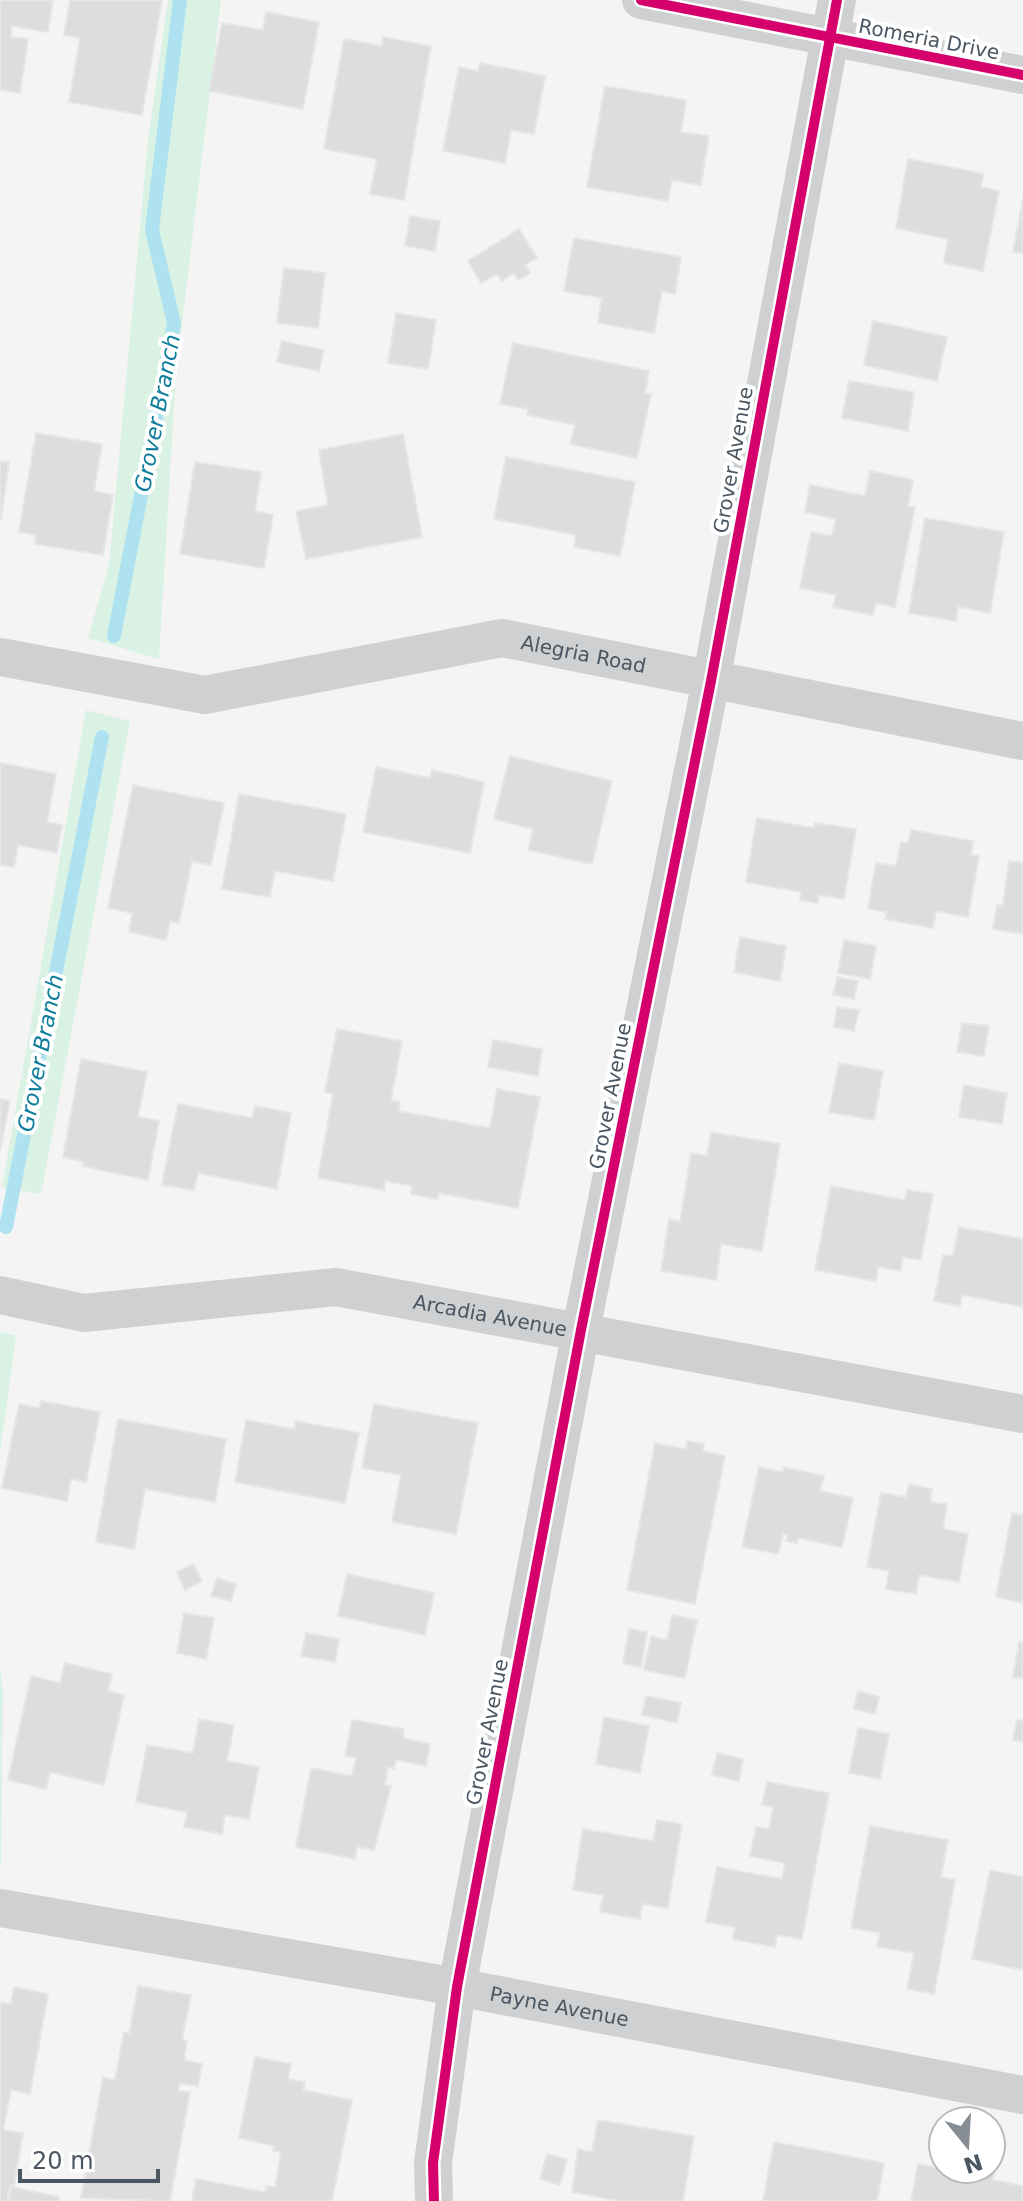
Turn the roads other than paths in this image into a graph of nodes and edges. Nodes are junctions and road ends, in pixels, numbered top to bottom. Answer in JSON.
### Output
{"nodes":[{"id":1,"x":641,"y":0,"type":"edge"},
{"id":2,"x":837,"y":0,"type":"edge"},
{"id":3,"x":830,"y":39,"type":"junction"},
{"id":4,"x":1023,"y":75,"type":"edge"},
{"id":5,"x":0,"y":657,"type":"edge"},
{"id":6,"x":711,"y":681,"type":"junction"},
{"id":7,"x":1023,"y":741,"type":"edge"},
{"id":8,"x":0,"y":1295,"type":"edge"},
{"id":9,"x":581,"y":1330,"type":"junction"},
{"id":10,"x":1023,"y":1414,"type":"edge"},
{"id":11,"x":0,"y":1908,"type":"edge"},
{"id":12,"x":457,"y":1987,"type":"junction"},
{"id":13,"x":1023,"y":2095,"type":"edge"},
{"id":14,"x":434,"y":2201,"type":"edge"}],
"edges":[{"from":1,"to":3,"type":"street","name":"Romeria Drive"},
{"from":2,"to":3,"type":"street","name":"Grover Avenue"},
{"from":3,"to":4,"type":"street","name":"Romeria Drive"},
{"from":3,"to":6,"type":"street","name":"Grover Avenue"},
{"from":5,"to":6,"type":"street","name":"Alegria Road"},
{"from":6,"to":7,"type":"street","name":"Alegria Road"},
{"from":6,"to":9,"type":"street","name":"Grover Avenue"},
{"from":8,"to":9,"type":"street","name":"Arcadia Avenue"},
{"from":9,"to":10,"type":"street","name":"Arcadia Avenue"},
{"from":9,"to":12,"type":"street","name":"Grover Avenue"},
{"from":11,"to":12,"type":"street","name":"Payne Avenue"},
{"from":12,"to":13,"type":"street","name":"Payne Avenue"},
{"from":12,"to":14,"type":"street","name":"Grover Avenue"}]}
